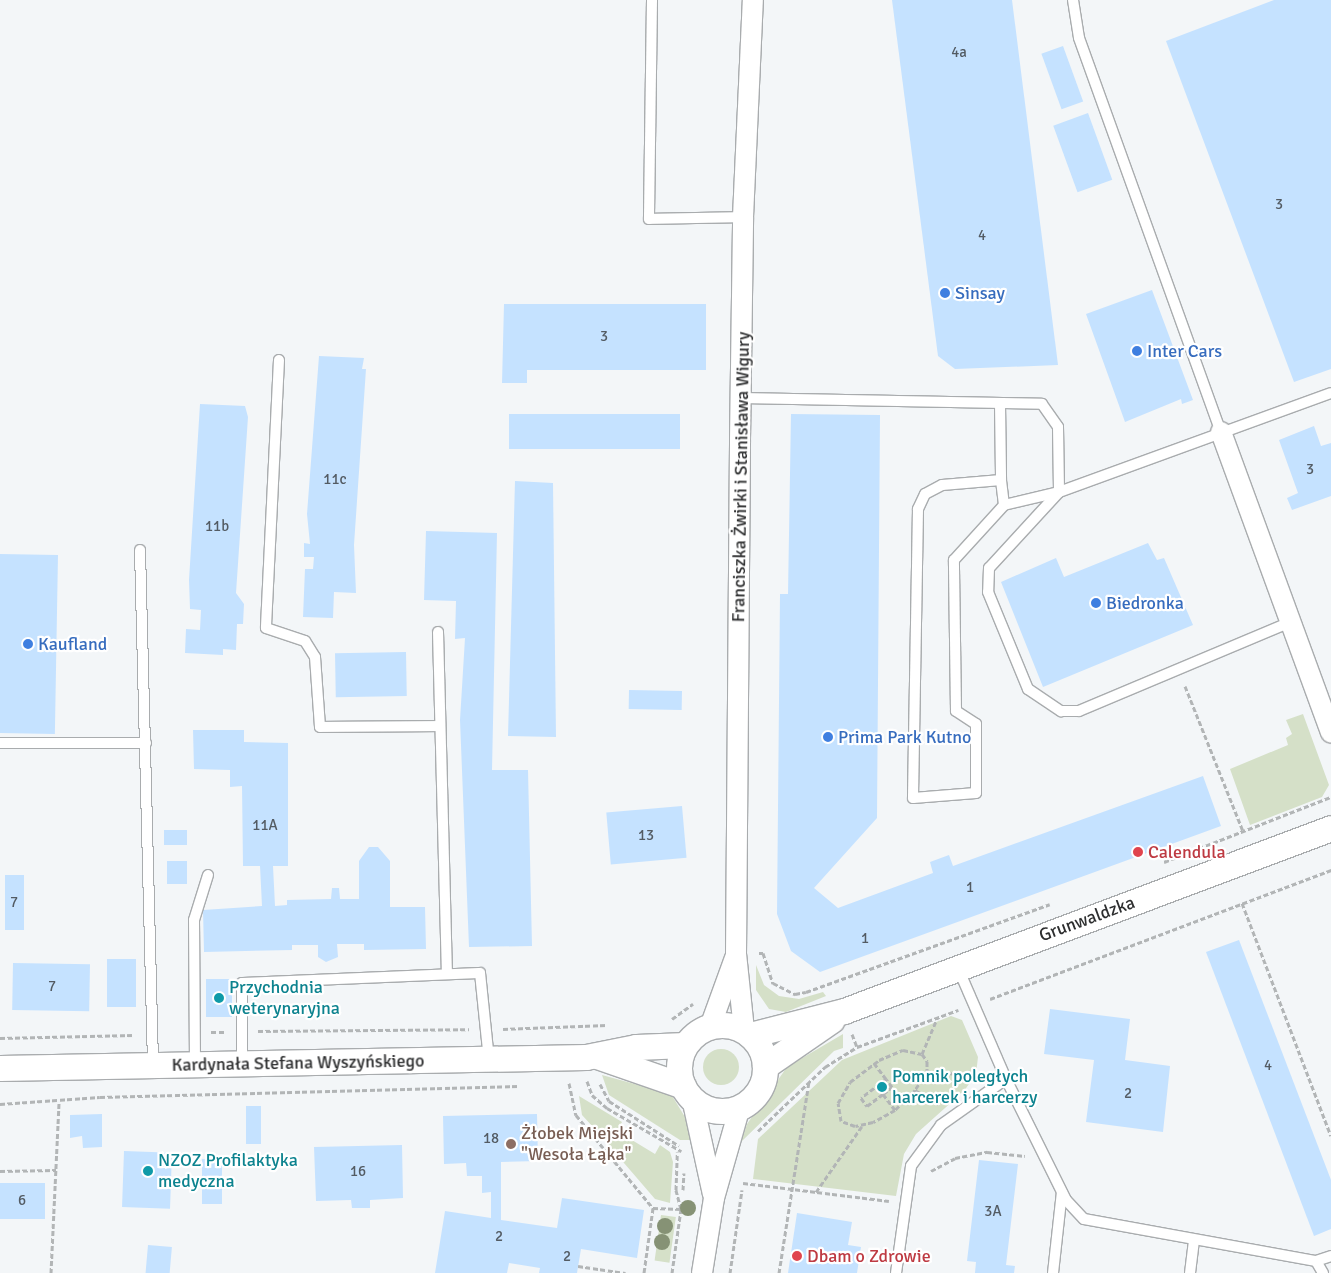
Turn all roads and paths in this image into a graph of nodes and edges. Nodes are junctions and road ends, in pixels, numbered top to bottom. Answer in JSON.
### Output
{"nodes":[{"id":1,"x":652,"y":0,"type":"edge"},
{"id":2,"x":753,"y":0,"type":"edge"},
{"id":3,"x":1073,"y":0,"type":"edge"},
{"id":4,"x":743,"y":217,"type":"junction"},
{"id":5,"x":279,"y":360,"type":"dead end"},
{"id":6,"x":1331,"y":393,"type":"edge"},
{"id":7,"x":742,"y":398,"type":"junction"},
{"id":8,"x":1000,"y":404,"type":"junction"},
{"id":9,"x":1221,"y":432,"type":"junction"},
{"id":10,"x":1001,"y":480,"type":"junction"},
{"id":11,"x":1059,"y":492,"type":"junction"},
{"id":12,"x":1004,"y":505,"type":"junction"},
{"id":13,"x":140,"y":550,"type":"dead end"},
{"id":14,"x":1291,"y":622,"type":"junction"},
{"id":15,"x":438,"y":632,"type":"dead end"},
{"id":16,"x":1178,"y":669,"type":"junction"},
{"id":17,"x":440,"y":726,"type":"junction"},
{"id":18,"x":1331,"y":732,"type":"edge"},
{"id":19,"x":0,"y":743,"type":"edge"},
{"id":20,"x":146,"y":743,"type":"junction"},
{"id":21,"x":1331,"y":797,"type":"edge"},
{"id":22,"x":1331,"y":828,"type":"edge"},
{"id":23,"x":1243,"y":831,"type":"junction"},
{"id":24,"x":1161,"y":862,"type":"dead end"},
{"id":25,"x":1331,"y":870,"type":"edge"},
{"id":26,"x":208,"y":875,"type":"dead end"},
{"id":27,"x":1061,"y":900,"type":"dead end"},
{"id":28,"x":1242,"y":903,"type":"junction"},
{"id":29,"x":763,"y":953,"type":"dead end"},
{"id":30,"x":736,"y":954,"type":"junction"},
{"id":31,"x":958,"y":967,"type":"junction"},
{"id":32,"x":447,"y":974,"type":"junction"},
{"id":33,"x":698,"y":996,"type":"dead end"},
{"id":34,"x":987,"y":1000,"type":"junction"},
{"id":35,"x":974,"y":1005,"type":"junction"},
{"id":36,"x":989,"y":1007,"type":"dead end"},
{"id":37,"x":844,"y":1011,"type":"junction"},
{"id":38,"x":937,"y":1018,"type":"junction"},
{"id":39,"x":667,"y":1022,"type":"dead end"},
{"id":40,"x":613,"y":1025,"type":"dead end"},
{"id":41,"x":710,"y":1027,"type":"junction"},
{"id":42,"x":488,"y":1029,"type":"junction"},
{"id":43,"x":242,"y":1031,"type":"junction"},
{"id":44,"x":195,"y":1033,"type":"junction"},
{"id":45,"x":747,"y":1033,"type":"junction"},
{"id":46,"x":152,"y":1035,"type":"junction"},
{"id":47,"x":0,"y":1038,"type":"edge"},
{"id":48,"x":685,"y":1045,"type":"junction"},
{"id":49,"x":922,"y":1054,"type":"junction"},
{"id":50,"x":597,"y":1056,"type":"junction"},
{"id":51,"x":489,"y":1060,"type":"junction"},
{"id":52,"x":195,"y":1063,"type":"junction"},
{"id":53,"x":242,"y":1063,"type":"junction"},
{"id":54,"x":874,"y":1063,"type":"junction"},
{"id":55,"x":153,"y":1065,"type":"junction"},
{"id":56,"x":765,"y":1066,"type":"junction"},
{"id":57,"x":1000,"y":1066,"type":"junction"},
{"id":58,"x":0,"y":1068,"type":"edge"},
{"id":59,"x":927,"y":1072,"type":"junction"},
{"id":60,"x":886,"y":1079,"type":"junction"},
{"id":61,"x":1006,"y":1079,"type":"junction"},
{"id":62,"x":809,"y":1081,"type":"junction"},
{"id":63,"x":569,"y":1083,"type":"junction"},
{"id":64,"x":560,"y":1084,"type":"dead end"},
{"id":65,"x":523,"y":1086,"type":"dead end"},
{"id":66,"x":915,"y":1090,"type":"junction"},
{"id":67,"x":688,"y":1092,"type":"junction"},
{"id":68,"x":883,"y":1094,"type":"junction"},
{"id":69,"x":59,"y":1103,"type":"junction"},
{"id":70,"x":0,"y":1104,"type":"edge"},
{"id":71,"x":740,"y":1107,"type":"junction"},
{"id":72,"x":895,"y":1110,"type":"junction"},
{"id":73,"x":956,"y":1114,"type":"junction"},
{"id":74,"x":862,"y":1126,"type":"junction"},
{"id":75,"x":755,"y":1134,"type":"dead end"},
{"id":76,"x":1331,"y":1136,"type":"edge"},
{"id":77,"x":704,"y":1148,"type":"junction"},
{"id":78,"x":728,"y":1150,"type":"junction"},
{"id":79,"x":677,"y":1152,"type":"junction"},
{"id":80,"x":1032,"y":1157,"type":"dead end"},
{"id":81,"x":56,"y":1170,"type":"junction"},
{"id":82,"x":0,"y":1171,"type":"edge"},
{"id":83,"x":743,"y":1183,"type":"junction"},
{"id":84,"x":791,"y":1189,"type":"junction"},
{"id":85,"x":816,"y":1192,"type":"junction"},
{"id":86,"x":1062,"y":1192,"type":"junction"},
{"id":87,"x":907,"y":1196,"type":"junction"},
{"id":88,"x":714,"y":1198,"type":"junction"},
{"id":89,"x":892,"y":1201,"type":"junction"},
{"id":90,"x":653,"y":1208,"type":"junction"},
{"id":91,"x":681,"y":1209,"type":"junction"},
{"id":92,"x":890,"y":1210,"type":"dead end"},
{"id":93,"x":1194,"y":1240,"type":"junction"},
{"id":94,"x":1331,"y":1256,"type":"edge"},
{"id":95,"x":1316,"y":1261,"type":"junction"},
{"id":96,"x":578,"y":1266,"type":"dead end"},
{"id":97,"x":51,"y":1273,"type":"edge"},
{"id":98,"x":625,"y":1273,"type":"edge"},
{"id":99,"x":644,"y":1273,"type":"edge"},
{"id":100,"x":672,"y":1273,"type":"edge"},
{"id":101,"x":702,"y":1273,"type":"edge"},
{"id":102,"x":730,"y":1273,"type":"edge"},
{"id":103,"x":779,"y":1273,"type":"edge"},
{"id":104,"x":896,"y":1273,"type":"edge"},
{"id":105,"x":1053,"y":1273,"type":"edge"},
{"id":106,"x":1190,"y":1273,"type":"edge"},
{"id":107,"x":1323,"y":1273,"type":"edge"}],
"edges":[{"from":1,"to":4,"type":"lane"},
{"from":2,"to":4,"type":"street","name":"Franciszka Żwirki i Stanisława Wigury"},
{"from":3,"to":9,"type":"lane"},
{"from":4,"to":7,"type":"street","name":"Franciszka Żwirki i Stanisława Wigury"},
{"from":5,"to":17,"type":"lane"},
{"from":6,"to":9,"type":"lane"},
{"from":7,"to":8,"type":"lane"},
{"from":7,"to":30,"type":"street","name":"Franciszka Żwirki i Stanisława Wigury"},
{"from":8,"to":10,"type":"lane"},
{"from":8,"to":11,"type":"lane"},
{"from":9,"to":11,"type":"lane"},
{"from":9,"to":14,"type":"street"},
{"from":10,"to":12,"type":"lane"},
{"from":10,"to":12,"type":"lane"},
{"from":11,"to":12,"type":"lane"},
{"from":11,"to":16,"type":"lane"},
{"from":13,"to":20,"type":"lane"},
{"from":14,"to":16,"type":"lane"},
{"from":14,"to":18,"type":"street"},
{"from":15,"to":17,"type":"lane"},
{"from":16,"to":23,"type":"path"},
{"from":17,"to":32,"type":"lane"},
{"from":19,"to":20,"type":"lane"},
{"from":20,"to":46,"type":"lane"},
{"from":21,"to":23,"type":"path"},
{"from":22,"to":31,"type":"street","name":"Grunwaldzka"},
{"from":23,"to":24,"type":"path"},
{"from":25,"to":28,"type":"path"},
{"from":26,"to":44,"type":"lane"},
{"from":27,"to":29,"type":"path"},
{"from":28,"to":34,"type":"path"},
{"from":28,"to":76,"type":"path"},
{"from":30,"to":41,"type":"street","name":"Franciszka Żwirki i Stanisława Wigury"},
{"from":30,"to":45,"type":"street","name":"Franciszka Żwirki i Stanisława Wigury"},
{"from":31,"to":35,"type":"lane"},
{"from":31,"to":37,"type":"street","name":"Grunwaldzka"},
{"from":32,"to":42,"type":"lane"},
{"from":32,"to":43,"type":"lane"},
{"from":33,"to":39,"type":"path"},
{"from":34,"to":35,"type":"path"},
{"from":34,"to":36,"type":"path"},
{"from":35,"to":38,"type":"path"},
{"from":35,"to":57,"type":"lane"},
{"from":37,"to":45,"type":"street","name":"Grunwaldzka"},
{"from":37,"to":56,"type":"street","name":"Grunwaldzka"},
{"from":38,"to":49,"type":"path"},
{"from":38,"to":62,"type":"path"},
{"from":40,"to":42,"type":"path"},
{"from":41,"to":45,"type":"street"},
{"from":41,"to":48,"type":"street"},
{"from":42,"to":43,"type":"path"},
{"from":42,"to":51,"type":"lane"},
{"from":43,"to":44,"type":"path"},
{"from":43,"to":53,"type":"lane"},
{"from":44,"to":52,"type":"lane"},
{"from":45,"to":56,"type":"street"},
{"from":46,"to":47,"type":"path"},
{"from":46,"to":55,"type":"lane"},
{"from":48,"to":50,"type":"street","name":"Kardynała Stefana Wyszyńskiego"},
{"from":48,"to":67,"type":"street"},
{"from":49,"to":54,"type":"path"},
{"from":49,"to":59,"type":"path"},
{"from":50,"to":51,"type":"street","name":"Kardynała Stefana Wyszyńskiego"},
{"from":50,"to":67,"type":"street","name":"Kardynała Stefana Wyszyńskiego"},
{"from":51,"to":53,"type":"street","name":"Kardynała Stefana Wyszyńskiego"},
{"from":52,"to":53,"type":"street","name":"Kardynała Stefana Wyszyńskiego"},
{"from":52,"to":55,"type":"street","name":"Kardynała Stefana Wyszyńskiego"},
{"from":54,"to":60,"type":"path"},
{"from":54,"to":74,"type":"path"},
{"from":55,"to":58,"type":"street","name":"Kardynała Stefana Wyszyńskiego"},
{"from":56,"to":71,"type":"street"},
{"from":57,"to":59,"type":"path"},
{"from":57,"to":61,"type":"lane"},
{"from":59,"to":66,"type":"path"},
{"from":60,"to":68,"type":"path"},
{"from":60,"to":68,"type":"path"},
{"from":61,"to":73,"type":"lane"},
{"from":61,"to":86,"type":"lane"},
{"from":62,"to":75,"type":"path"},
{"from":62,"to":84,"type":"path"},
{"from":63,"to":64,"type":"path"},
{"from":63,"to":79,"type":"path"},
{"from":63,"to":90,"type":"path"},
{"from":65,"to":69,"type":"path"},
{"from":66,"to":72,"type":"path"},
{"from":66,"to":73,"type":"path"},
{"from":67,"to":71,"type":"street"},
{"from":67,"to":77,"type":"street"},
{"from":68,"to":72,"type":"path"},
{"from":69,"to":70,"type":"path"},
{"from":69,"to":81,"type":"path"},
{"from":71,"to":78,"type":"street"},
{"from":72,"to":74,"type":"path"},
{"from":73,"to":87,"type":"lane"},
{"from":74,"to":85,"type":"path"},
{"from":77,"to":79,"type":"path"},
{"from":77,"to":88,"type":"street"},
{"from":78,"to":83,"type":"path"},
{"from":78,"to":88,"type":"street"},
{"from":79,"to":91,"type":"path"},
{"from":80,"to":87,"type":"path"},
{"from":81,"to":82,"type":"path"},
{"from":81,"to":97,"type":"path"},
{"from":83,"to":84,"type":"path"},
{"from":83,"to":102,"type":"path"},
{"from":84,"to":85,"type":"path"},
{"from":84,"to":103,"type":"path"},
{"from":85,"to":89,"type":"path"},
{"from":86,"to":93,"type":"lane"},
{"from":86,"to":105,"type":"lane"},
{"from":87,"to":89,"type":"path"},
{"from":87,"to":104,"type":"lane"},
{"from":88,"to":101,"type":"street"},
{"from":89,"to":92,"type":"path"},
{"from":90,"to":91,"type":"path"},
{"from":90,"to":99,"type":"path"},
{"from":91,"to":100,"type":"path"},
{"from":93,"to":95,"type":"lane"},
{"from":93,"to":106,"type":"lane"},
{"from":94,"to":95,"type":"lane"},
{"from":95,"to":107,"type":"lane"},
{"from":96,"to":98,"type":"path"}]}
